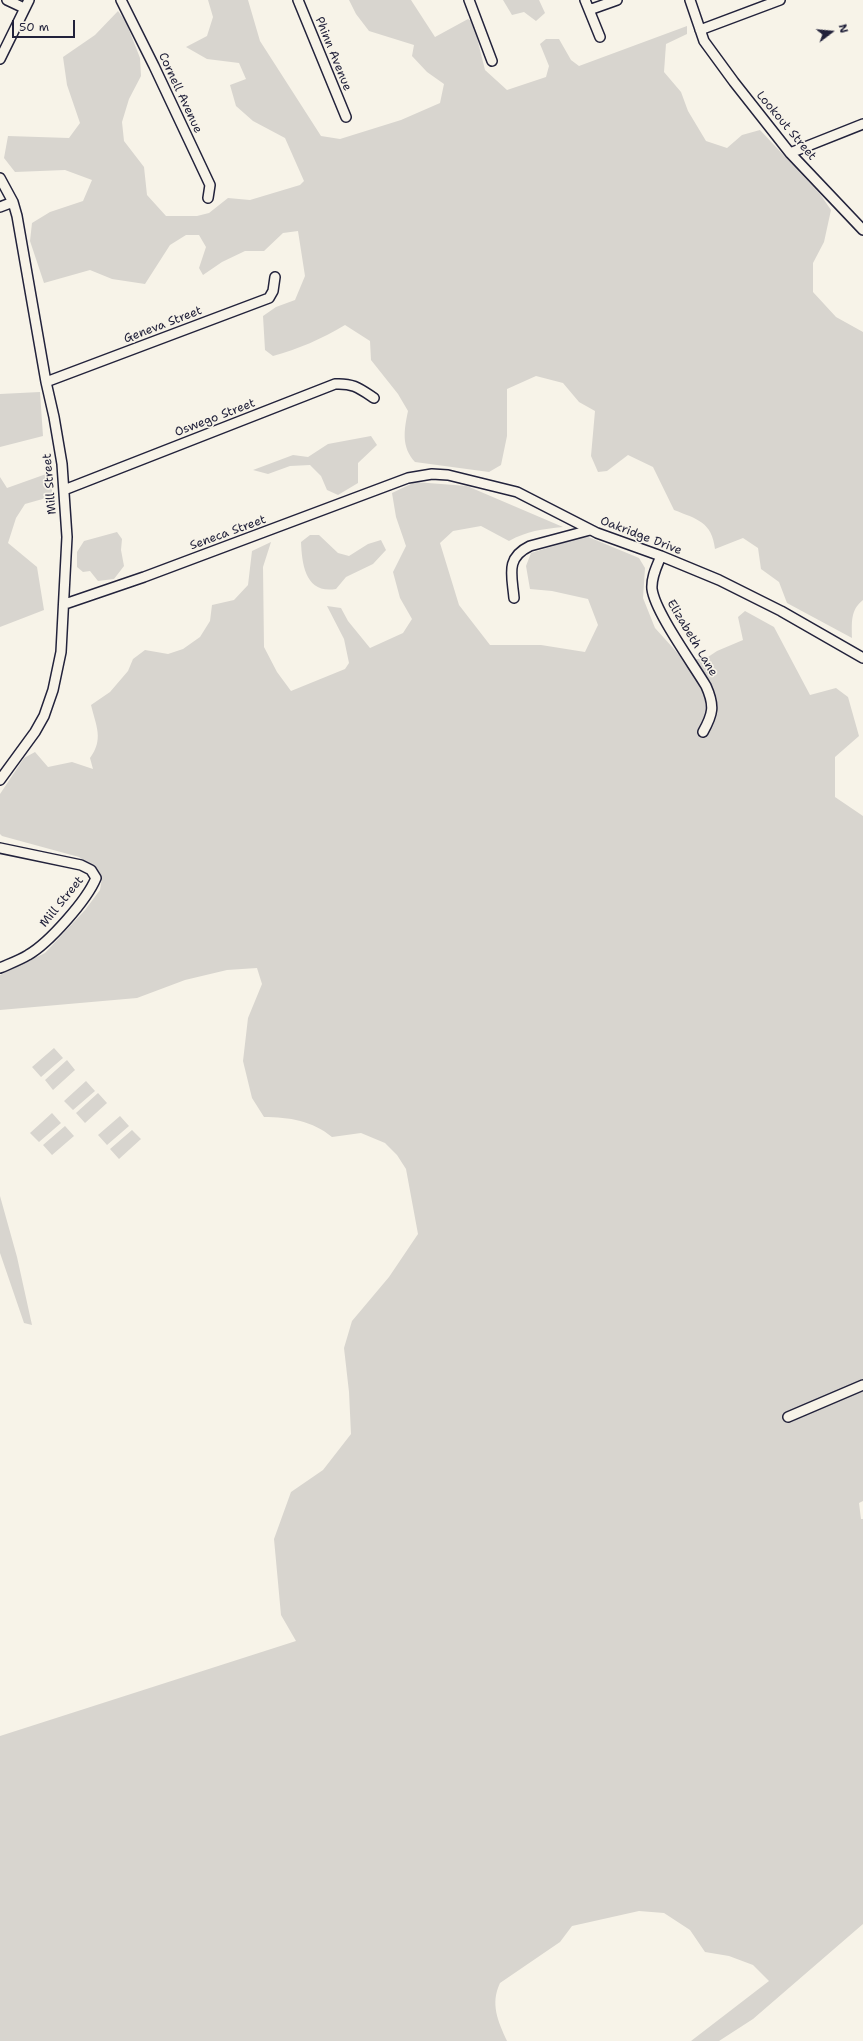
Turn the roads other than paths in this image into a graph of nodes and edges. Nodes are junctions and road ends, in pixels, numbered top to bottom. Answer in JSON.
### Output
{"nodes":[{"id":1,"x":7,"y":0,"type":"edge"},
{"id":2,"x":121,"y":0,"type":"edge"},
{"id":3,"x":298,"y":0,"type":"edge"},
{"id":4,"x":469,"y":0,"type":"edge"},
{"id":5,"x":585,"y":0,"type":"edge"},
{"id":6,"x":617,"y":0,"type":"edge"},
{"id":7,"x":690,"y":0,"type":"edge"},
{"id":8,"x":780,"y":0,"type":"edge"},
{"id":9,"x":26,"y":4,"type":"edge"},
{"id":10,"x":589,"y":10,"type":"junction"},
{"id":11,"x":700,"y":30,"type":"junction"},
{"id":12,"x":600,"y":37,"type":"dead end"},
{"id":13,"x":0,"y":59,"type":"edge"},
{"id":14,"x":492,"y":61,"type":"dead end"},
{"id":15,"x":346,"y":117,"type":"dead end"},
{"id":16,"x":863,"y":124,"type":"edge"},
{"id":17,"x":790,"y":153,"type":"junction"},
{"id":18,"x":0,"y":178,"type":"edge"},
{"id":19,"x":208,"y":198,"type":"dead end"},
{"id":20,"x":13,"y":202,"type":"junction"},
{"id":21,"x":0,"y":207,"type":"edge"},
{"id":22,"x":863,"y":230,"type":"edge"},
{"id":23,"x":275,"y":277,"type":"dead end"},
{"id":24,"x":46,"y":382,"type":"junction"},
{"id":25,"x":374,"y":398,"type":"dead end"},
{"id":26,"x":399,"y":481,"type":"joint"},
{"id":27,"x":64,"y":490,"type":"junction"},
{"id":28,"x":590,"y":530,"type":"junction"},
{"id":29,"x":661,"y":556,"type":"junction"},
{"id":30,"x":514,"y":598,"type":"dead end"},
{"id":31,"x":64,"y":604,"type":"junction"},
{"id":32,"x":863,"y":658,"type":"edge"},
{"id":33,"x":703,"y":732,"type":"dead end"},
{"id":34,"x":0,"y":780,"type":"edge"},
{"id":35,"x":0,"y":848,"type":"edge"},
{"id":36,"x":0,"y":968,"type":"edge"},
{"id":37,"x":863,"y":1385,"type":"edge"},
{"id":38,"x":788,"y":1417,"type":"dead end"}],
"edges":[{"from":1,"to":9,"type":"street"},
{"from":2,"to":19,"type":"street","name":"Cornell Avenue"},
{"from":3,"to":15,"type":"street","name":"Phinn Avenue"},
{"from":4,"to":14,"type":"street"},
{"from":5,"to":10,"type":"street"},
{"from":6,"to":10,"type":"street"},
{"from":7,"to":11,"type":"street","name":"Lookout Street"},
{"from":8,"to":11,"type":"street"},
{"from":9,"to":13,"type":"street"},
{"from":10,"to":12,"type":"street"},
{"from":11,"to":17,"type":"street","name":"Lookout Street"},
{"from":16,"to":17,"type":"street"},
{"from":17,"to":22,"type":"street","name":"Lookout Street"},
{"from":18,"to":20,"type":"street","name":"Mill Street"},
{"from":20,"to":21,"type":"street"},
{"from":20,"to":24,"type":"street","name":"Mill Street"},
{"from":23,"to":24,"type":"street","name":"Geneva Street"},
{"from":24,"to":27,"type":"street","name":"Mill Street"},
{"from":25,"to":27,"type":"street","name":"Oswego Street"},
{"from":26,"to":28,"type":"street","name":"Oakridge Drive"},
{"from":26,"to":31,"type":"street","name":"Seneca Street"},
{"from":27,"to":31,"type":"street","name":"Mill Street"},
{"from":28,"to":29,"type":"street","name":"Oakridge Drive"},
{"from":28,"to":30,"type":"street"},
{"from":29,"to":32,"type":"street","name":"Oakridge Drive"},
{"from":29,"to":33,"type":"street","name":"Elizabeth Lane"},
{"from":31,"to":34,"type":"street","name":"Mill Street"},
{"from":35,"to":36,"type":"street","name":"Mill Street"},
{"from":37,"to":38,"type":"street"}]}
